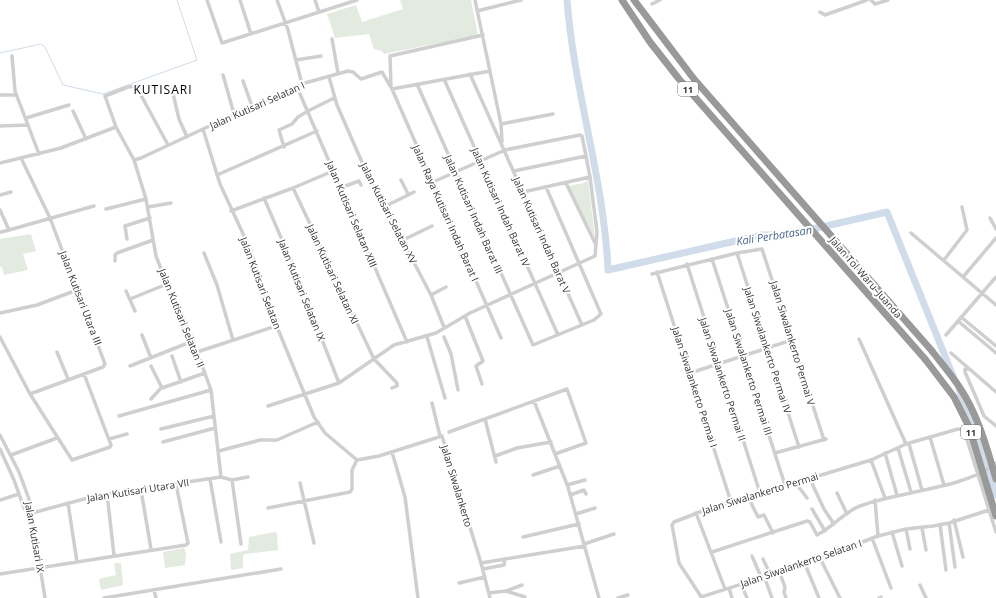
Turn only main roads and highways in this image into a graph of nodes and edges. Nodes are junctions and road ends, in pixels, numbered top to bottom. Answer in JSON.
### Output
{"nodes":[{"id":1,"x":622,"y":0,"type":"edge"},
{"id":2,"x":635,"y":1,"type":"edge"},
{"id":3,"x":996,"y":479,"type":"edge"},
{"id":4,"x":996,"y":516,"type":"edge"}],
"edges":[{"from":1,"to":4,"type":"highway","name":"Jalan Tol Waru–Juanda","number":"11","bridge":true},
{"from":2,"to":3,"type":"highway","name":"Jalan Tol Waru–Juanda","number":"11","bridge":true}]}
